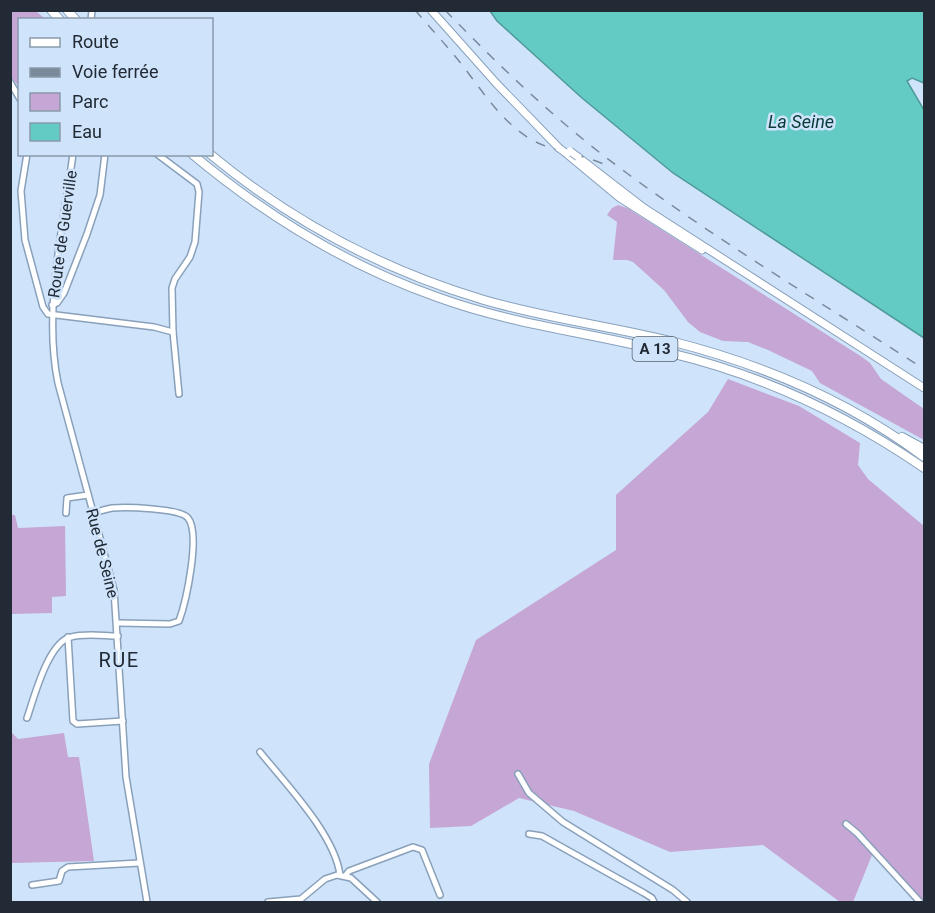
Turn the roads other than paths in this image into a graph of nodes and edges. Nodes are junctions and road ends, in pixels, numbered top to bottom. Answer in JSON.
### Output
{"nodes":[{"id":1,"x":431,"y":10,"type":"edge"},
{"id":2,"x":10,"y":82,"type":"edge"},
{"id":3,"x":18,"y":96,"type":"edge"},
{"id":4,"x":542,"y":129,"type":"junction"},
{"id":5,"x":569,"y":153,"type":"junction"},
{"id":6,"x":27,"y":156,"type":"edge"},
{"id":7,"x":73,"y":156,"type":"edge"},
{"id":8,"x":105,"y":156,"type":"edge"},
{"id":9,"x":161,"y":156,"type":"edge"},
{"id":10,"x":195,"y":156,"type":"edge"},
{"id":11,"x":213,"y":156,"type":"edge"},
{"id":12,"x":744,"y":273,"type":"junction"},
{"id":13,"x":52,"y":305,"type":"junction"},
{"id":14,"x":51,"y":314,"type":"junction"},
{"id":15,"x":173,"y":332,"type":"junction"},
{"id":16,"x":924,"y":388,"type":"edge"},
{"id":17,"x":179,"y":394,"type":"dead end"},
{"id":18,"x":891,"y":432,"type":"junction"},
{"id":19,"x":924,"y":449,"type":"edge"},
{"id":20,"x":924,"y":457,"type":"edge"},
{"id":21,"x":924,"y":468,"type":"edge"},
{"id":22,"x":88,"y":495,"type":"junction"},
{"id":23,"x":66,"y":513,"type":"dead end"},
{"id":24,"x":94,"y":513,"type":"junction"},
{"id":25,"x":118,"y":623,"type":"junction"},
{"id":26,"x":118,"y":636,"type":"junction"},
{"id":27,"x":68,"y":637,"type":"junction"},
{"id":28,"x":27,"y":718,"type":"dead end"},
{"id":29,"x":123,"y":721,"type":"junction"},
{"id":30,"x":260,"y":752,"type":"dead end"},
{"id":31,"x":518,"y":774,"type":"dead end"},
{"id":32,"x":846,"y":824,"type":"dead end"},
{"id":33,"x":529,"y":834,"type":"dead end"},
{"id":34,"x":139,"y":863,"type":"junction"},
{"id":35,"x":342,"y":876,"type":"junction"},
{"id":36,"x":32,"y":885,"type":"dead end"},
{"id":37,"x":440,"y":895,"type":"dead end"},
{"id":38,"x":146,"y":903,"type":"edge"},
{"id":39,"x":268,"y":903,"type":"edge"},
{"id":40,"x":377,"y":903,"type":"edge"},
{"id":41,"x":654,"y":903,"type":"edge"},
{"id":42,"x":687,"y":903,"type":"edge"},
{"id":43,"x":920,"y":903,"type":"edge"}],
"edges":[{"from":1,"to":4,"type":"main road"},
{"from":2,"to":3,"type":"street"},
{"from":4,"to":5,"type":"main road"},
{"from":4,"to":5,"type":"main road","bridge":true},
{"from":5,"to":12,"type":"main road","bridge":true},
{"from":5,"to":12,"type":"main road"},
{"from":6,"to":14,"type":"street"},
{"from":7,"to":13,"type":"street","name":"Route de Guerville"},
{"from":8,"to":13,"type":"street"},
{"from":9,"to":15,"type":"street"},
{"from":10,"to":21,"type":"highway","number":"A 13"},
{"from":11,"to":18,"type":"highway","number":"A 13"},
{"from":12,"to":16,"type":"main road"},
{"from":13,"to":14,"type":"street","name":"Route de Guerville"},
{"from":14,"to":15,"type":"street"},
{"from":14,"to":22,"type":"street","name":"Rue de Seine"},
{"from":15,"to":17,"type":"street"},
{"from":18,"to":19,"type":"highway"},
{"from":18,"to":20,"type":"highway","number":"A 13"},
{"from":22,"to":23,"type":"street"},
{"from":22,"to":24,"type":"street","name":"Rue de Seine"},
{"from":24,"to":25,"type":"street","name":"Rue de Seine"},
{"from":24,"to":25,"type":"street"},
{"from":25,"to":26,"type":"street","name":"Rue de Seine"},
{"from":26,"to":27,"type":"street"},
{"from":26,"to":29,"type":"street","name":"Rue de Seine"},
{"from":27,"to":28,"type":"street"},
{"from":27,"to":29,"type":"street"},
{"from":29,"to":34,"type":"street","name":"Rue de Seine"},
{"from":30,"to":35,"type":"street"},
{"from":31,"to":42,"type":"street"},
{"from":32,"to":43,"type":"street"},
{"from":33,"to":41,"type":"street"},
{"from":34,"to":36,"type":"street"},
{"from":34,"to":38,"type":"street","name":"Rue de Seine"},
{"from":35,"to":37,"type":"street"},
{"from":35,"to":39,"type":"street"},
{"from":35,"to":40,"type":"street"}]}
